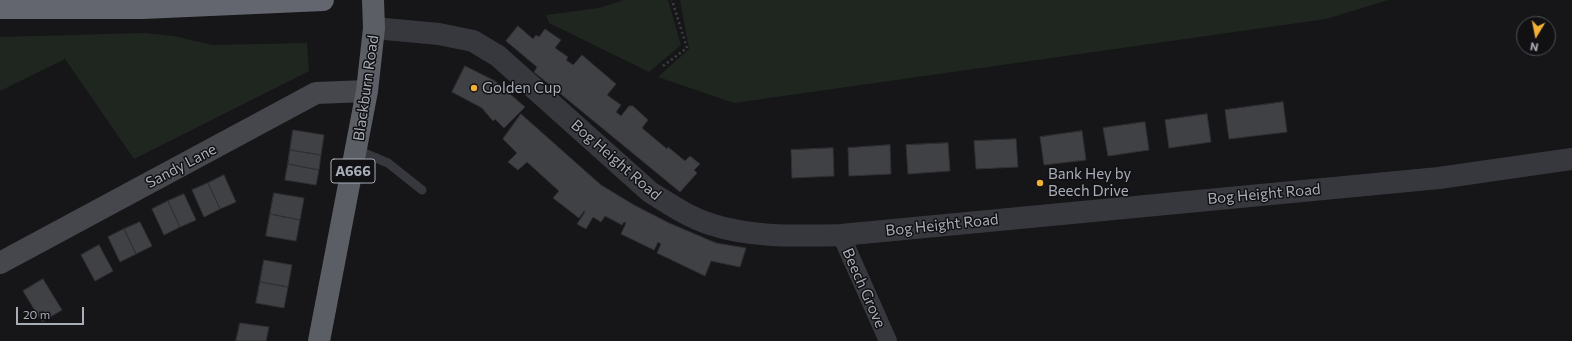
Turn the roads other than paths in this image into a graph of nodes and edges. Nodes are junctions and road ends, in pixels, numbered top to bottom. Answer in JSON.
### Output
{"nodes":[{"id":1,"x":323,"y":0,"type":"edge"},
{"id":2,"x":373,"y":0,"type":"edge"},
{"id":3,"x":0,"y":8,"type":"edge"},
{"id":4,"x":374,"y":28,"type":"junction"},
{"id":5,"x":368,"y":92,"type":"junction"},
{"id":6,"x":357,"y":150,"type":"junction"},
{"id":7,"x":1572,"y":159,"type":"edge"},
{"id":8,"x":422,"y":190,"type":"dead end"},
{"id":9,"x":841,"y":235,"type":"junction"},
{"id":10,"x":0,"y":263,"type":"edge"},
{"id":11,"x":319,"y":341,"type":"edge"},
{"id":12,"x":888,"y":341,"type":"edge"}],
"edges":[{"from":1,"to":3,"type":"highway"},
{"from":2,"to":4,"type":"highway","name":"Blackburn Road","number":"A666"},
{"from":4,"to":5,"type":"highway","name":"Blackburn Road","number":"A666"},
{"from":4,"to":9,"type":"street","name":"Bog Height Road"},
{"from":5,"to":6,"type":"highway","name":"Blackburn Road","number":"A666"},
{"from":5,"to":10,"type":"main road","name":"Sandy Lane"},
{"from":6,"to":8,"type":"lane"},
{"from":6,"to":11,"type":"highway","name":"Blackburn Road","number":"A666"},
{"from":7,"to":9,"type":"street","name":"Bog Height Road"},
{"from":9,"to":12,"type":"street","name":"Beech Grove"}]}
